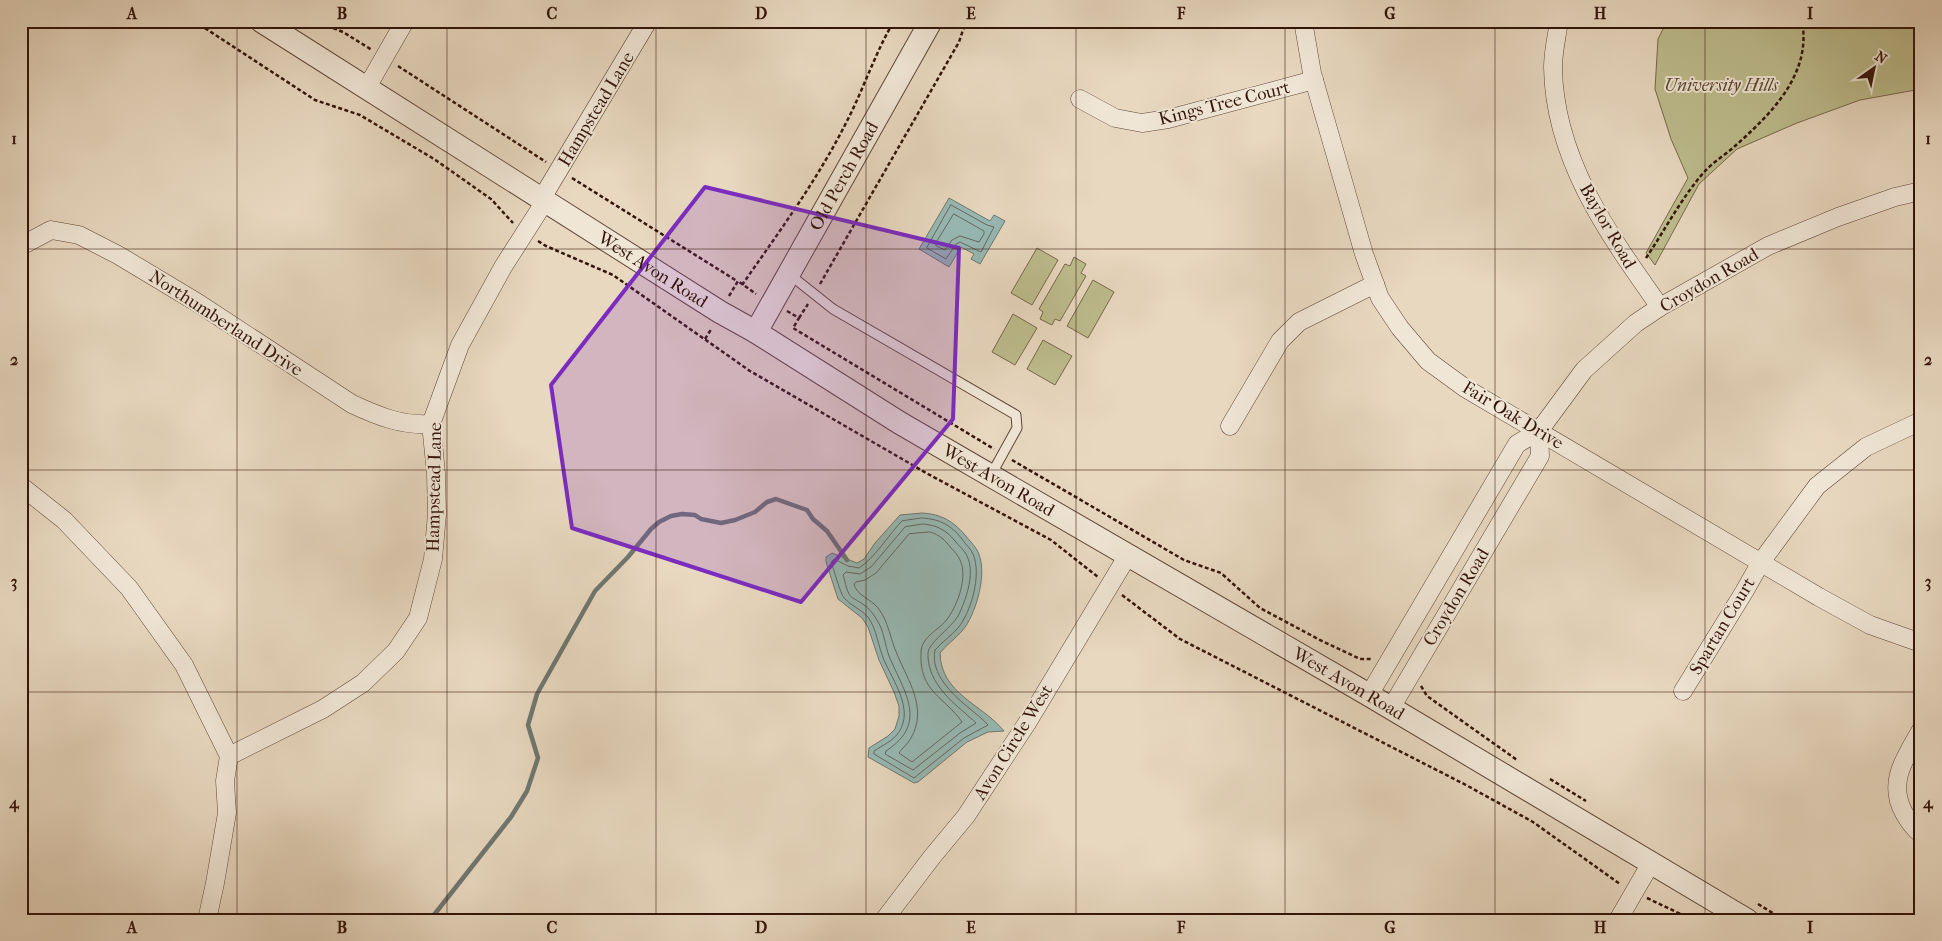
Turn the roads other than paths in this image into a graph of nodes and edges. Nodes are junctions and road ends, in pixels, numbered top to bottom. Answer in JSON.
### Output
{"nodes":[{"id":1,"x":261,"y":21,"type":"edge"},
{"id":2,"x":405,"y":21,"type":"edge"},
{"id":3,"x":648,"y":21,"type":"edge"},
{"id":4,"x":931,"y":21,"type":"edge"},
{"id":5,"x":1303,"y":21,"type":"edge"},
{"id":6,"x":1559,"y":21,"type":"edge"},
{"id":7,"x":1314,"y":80,"type":"junction"},
{"id":8,"x":366,"y":88,"type":"junction"},
{"id":9,"x":1080,"y":99,"type":"dead end"},
{"id":10,"x":1921,"y":191,"type":"edge"},
{"id":11,"x":544,"y":201,"type":"junction"},
{"id":12,"x":21,"y":246,"type":"edge"},
{"id":13,"x":789,"y":274,"type":"junction"},
{"id":14,"x":1375,"y":284,"type":"junction"},
{"id":15,"x":1660,"y":307,"type":"junction"},
{"id":16,"x":756,"y":332,"type":"junction"},
{"id":17,"x":1921,"y":421,"type":"edge"},
{"id":18,"x":431,"y":424,"type":"junction"},
{"id":19,"x":1230,"y":426,"type":"dead end"},
{"id":20,"x":1539,"y":431,"type":"junction"},
{"id":21,"x":991,"y":475,"type":"junction"},
{"id":22,"x":21,"y":486,"type":"edge"},
{"id":23,"x":1128,"y":555,"type":"junction"},
{"id":24,"x":1761,"y":562,"type":"junction"},
{"id":25,"x":1921,"y":643,"type":"edge"},
{"id":26,"x":1683,"y":691,"type":"dead end"},
{"id":27,"x":1369,"y":695,"type":"junction"},
{"id":28,"x":1391,"y":708,"type":"junction"},
{"id":29,"x":1921,"y":730,"type":"edge"},
{"id":30,"x":229,"y":756,"type":"junction"},
{"id":31,"x":1921,"y":834,"type":"edge"},
{"id":32,"x":1650,"y":863,"type":"junction"},
{"id":33,"x":1748,"y":910,"type":"edge"},
{"id":34,"x":207,"y":920,"type":"edge"},
{"id":35,"x":884,"y":920,"type":"edge"},
{"id":36,"x":1618,"y":920,"type":"edge"}],
"edges":[{"from":1,"to":8,"type":"street","name":"West Avon Road"},
{"from":2,"to":8,"type":"street"},
{"from":3,"to":11,"type":"street","name":"Hampstead Lane"},
{"from":4,"to":13,"type":"street","name":"Old Perch Road"},
{"from":5,"to":7,"type":"street","name":"Fair Oak Drive"},
{"from":6,"to":15,"type":"street","name":"Baylor Road"},
{"from":7,"to":9,"type":"street","name":"Kings Tree Court"},
{"from":7,"to":14,"type":"street","name":"Fair Oak Drive"},
{"from":8,"to":11,"type":"street","name":"West Avon Road"},
{"from":10,"to":15,"type":"street","name":"Croydon Road"},
{"from":11,"to":16,"type":"street","name":"West Avon Road"},
{"from":11,"to":18,"type":"street","name":"Hampstead Lane"},
{"from":12,"to":18,"type":"street","name":"Northumberland Drive"},
{"from":13,"to":16,"type":"street","name":"Old Perch Road"},
{"from":13,"to":21,"type":"lane"},
{"from":14,"to":19,"type":"street"},
{"from":14,"to":20,"type":"street","name":"Fair Oak Drive"},
{"from":15,"to":20,"type":"street","name":"Croydon Road"},
{"from":16,"to":21,"type":"street","name":"West Avon Road"},
{"from":17,"to":24,"type":"street","name":"Spartan Court"},
{"from":18,"to":30,"type":"street","name":"Hampstead Lane"},
{"from":20,"to":24,"type":"street","name":"Fair Oak Drive"},
{"from":20,"to":27,"type":"street","name":"Croydon Road"},
{"from":20,"to":28,"type":"street","name":"Croydon Road"},
{"from":21,"to":23,"type":"street","name":"West Avon Road"},
{"from":22,"to":30,"type":"street"},
{"from":23,"to":27,"type":"street","name":"West Avon Road"},
{"from":23,"to":35,"type":"street","name":"Avon Circle West"},
{"from":24,"to":25,"type":"street","name":"Fair Oak Drive"},
{"from":24,"to":26,"type":"street","name":"Spartan Court"},
{"from":27,"to":28,"type":"street","name":"West Avon Road"},
{"from":28,"to":32,"type":"street","name":"West Avon Road"},
{"from":29,"to":31,"type":"street"},
{"from":30,"to":34,"type":"street"},
{"from":32,"to":33,"type":"street","name":"West Avon Road"},
{"from":32,"to":36,"type":"street"}]}
